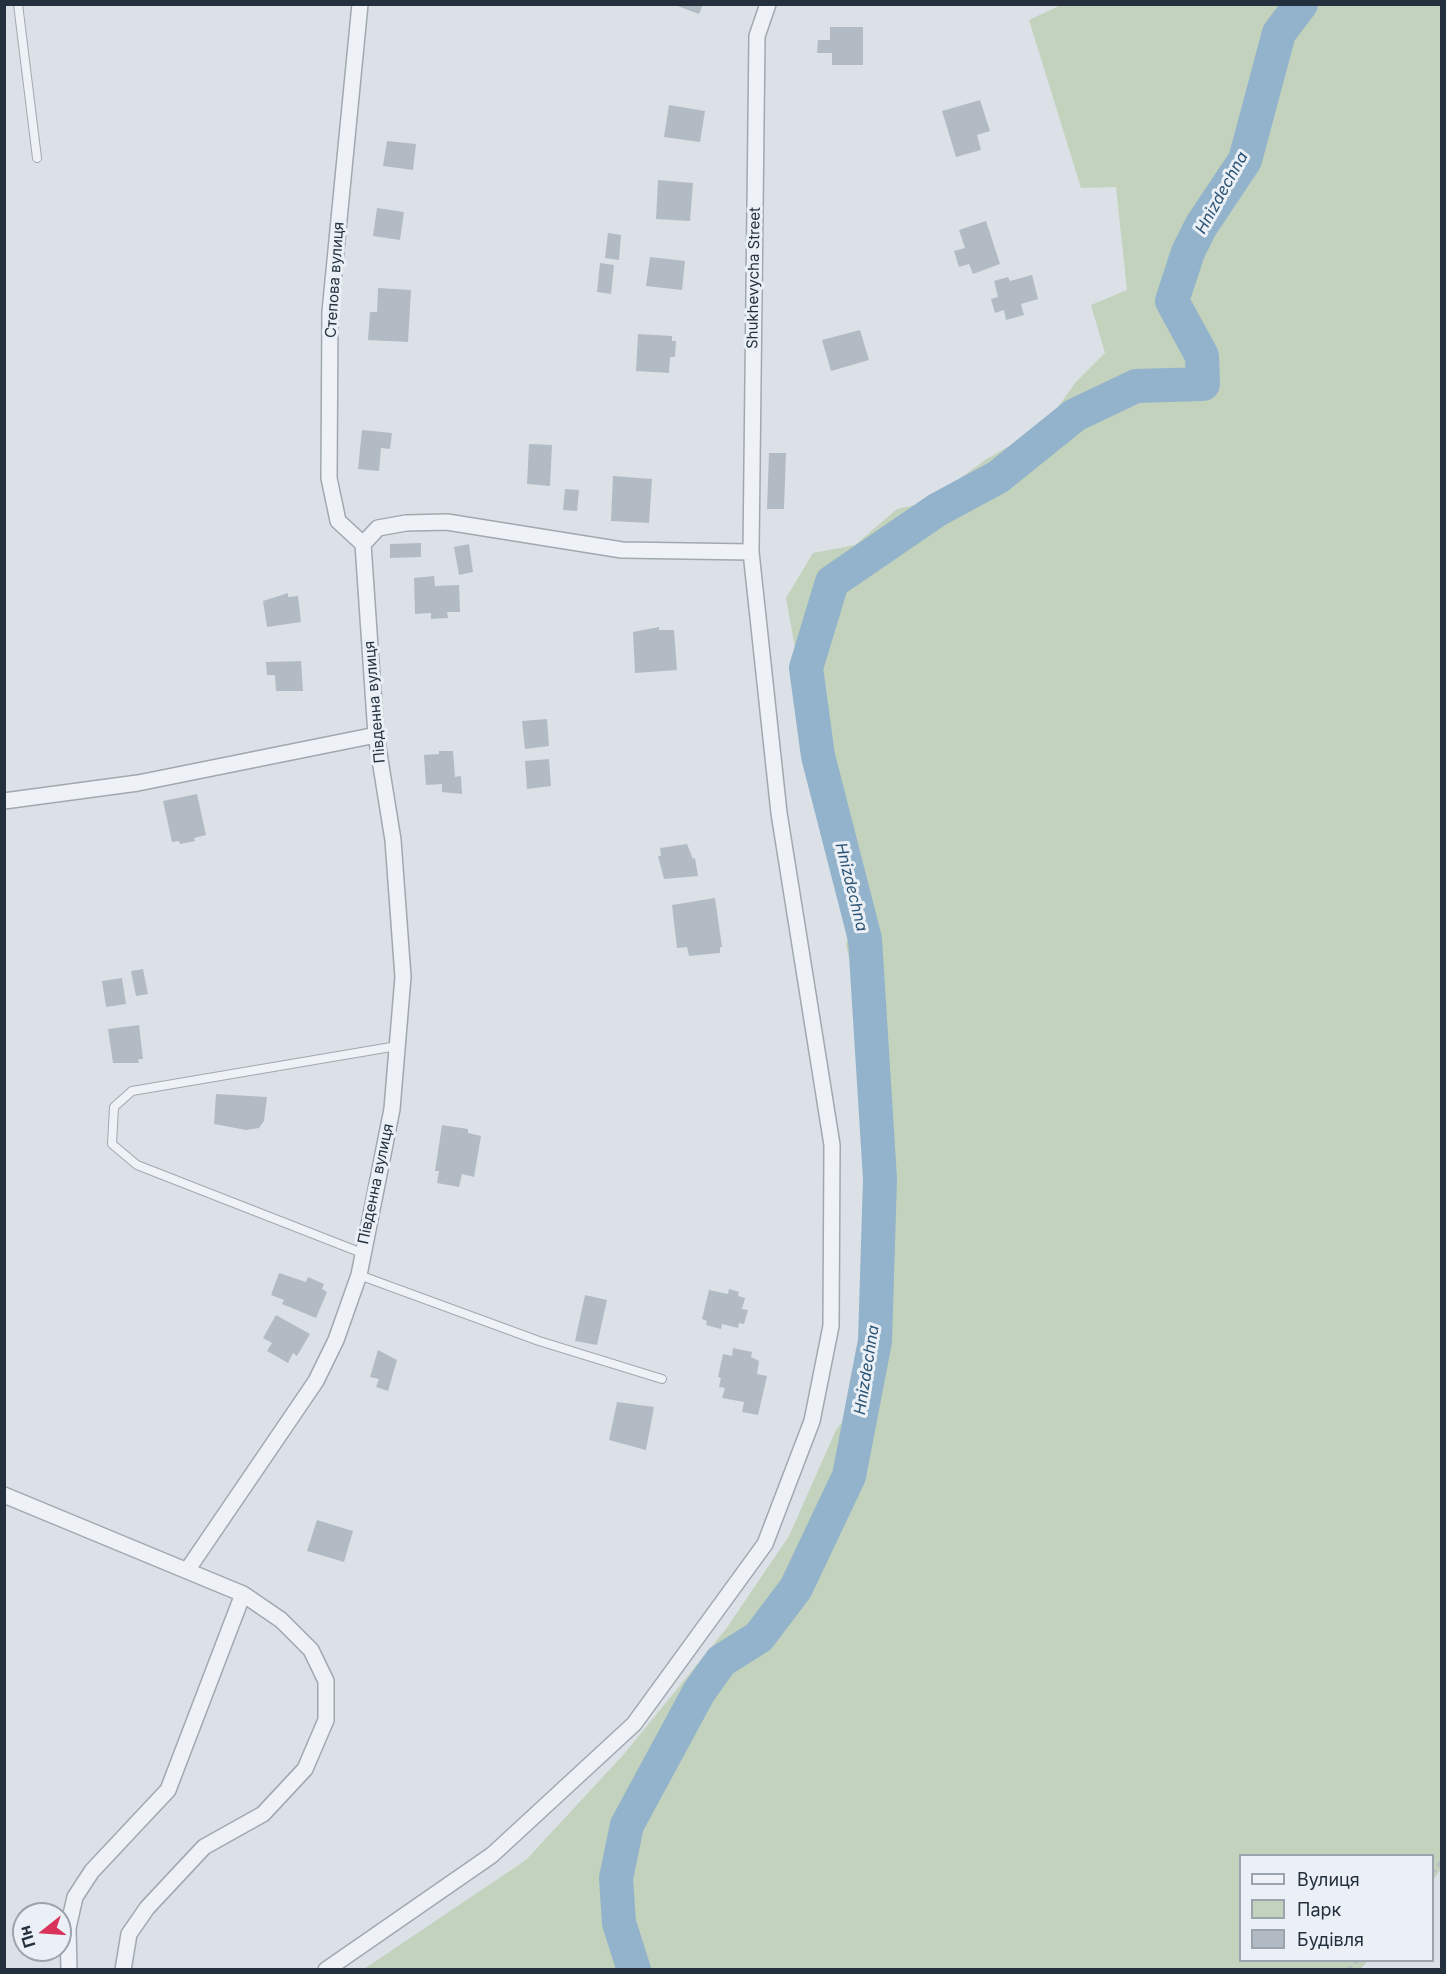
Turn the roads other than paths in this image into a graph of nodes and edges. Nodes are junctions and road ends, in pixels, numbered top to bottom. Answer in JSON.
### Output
{"nodes":[{"id":1,"x":18,"y":4,"type":"edge"},
{"id":2,"x":360,"y":4,"type":"edge"},
{"id":3,"x":768,"y":4,"type":"edge"},
{"id":4,"x":37,"y":158,"type":"dead end"},
{"id":5,"x":363,"y":544,"type":"junction"},
{"id":6,"x":751,"y":552,"type":"junction"},
{"id":7,"x":376,"y":735,"type":"junction"},
{"id":8,"x":4,"y":801,"type":"edge"},
{"id":9,"x":397,"y":1046,"type":"junction"},
{"id":10,"x":362,"y":1253,"type":"junction"},
{"id":11,"x":359,"y":1275,"type":"junction"},
{"id":12,"x":662,"y":1379,"type":"dead end"},
{"id":13,"x":6,"y":1499,"type":"edge"},
{"id":14,"x":188,"y":1569,"type":"junction"},
{"id":15,"x":243,"y":1594,"type":"junction"},
{"id":16,"x":69,"y":1970,"type":"edge"},
{"id":17,"x":123,"y":1970,"type":"edge"},
{"id":18,"x":326,"y":1970,"type":"edge"}],
"edges":[{"from":1,"to":4,"type":"lane"},
{"from":2,"to":5,"type":"street","name":"Степова вулиця"},
{"from":3,"to":6,"type":"street","name":"Shukhevycha Street"},
{"from":5,"to":6,"type":"street"},
{"from":5,"to":7,"type":"street","name":"Південна вулиця"},
{"from":6,"to":18,"type":"street","name":"Shukhevycha Street"},
{"from":7,"to":8,"type":"street"},
{"from":7,"to":9,"type":"street","name":"Південна вулиця"},
{"from":9,"to":10,"type":"street","name":"Південна вулиця"},
{"from":9,"to":10,"type":"lane"},
{"from":10,"to":11,"type":"street","name":"Південна вулиця"},
{"from":11,"to":12,"type":"lane"},
{"from":11,"to":14,"type":"street","name":"Південна вулиця"},
{"from":13,"to":14,"type":"street"},
{"from":14,"to":15,"type":"street"},
{"from":15,"to":16,"type":"street"},
{"from":15,"to":17,"type":"street"}]}
